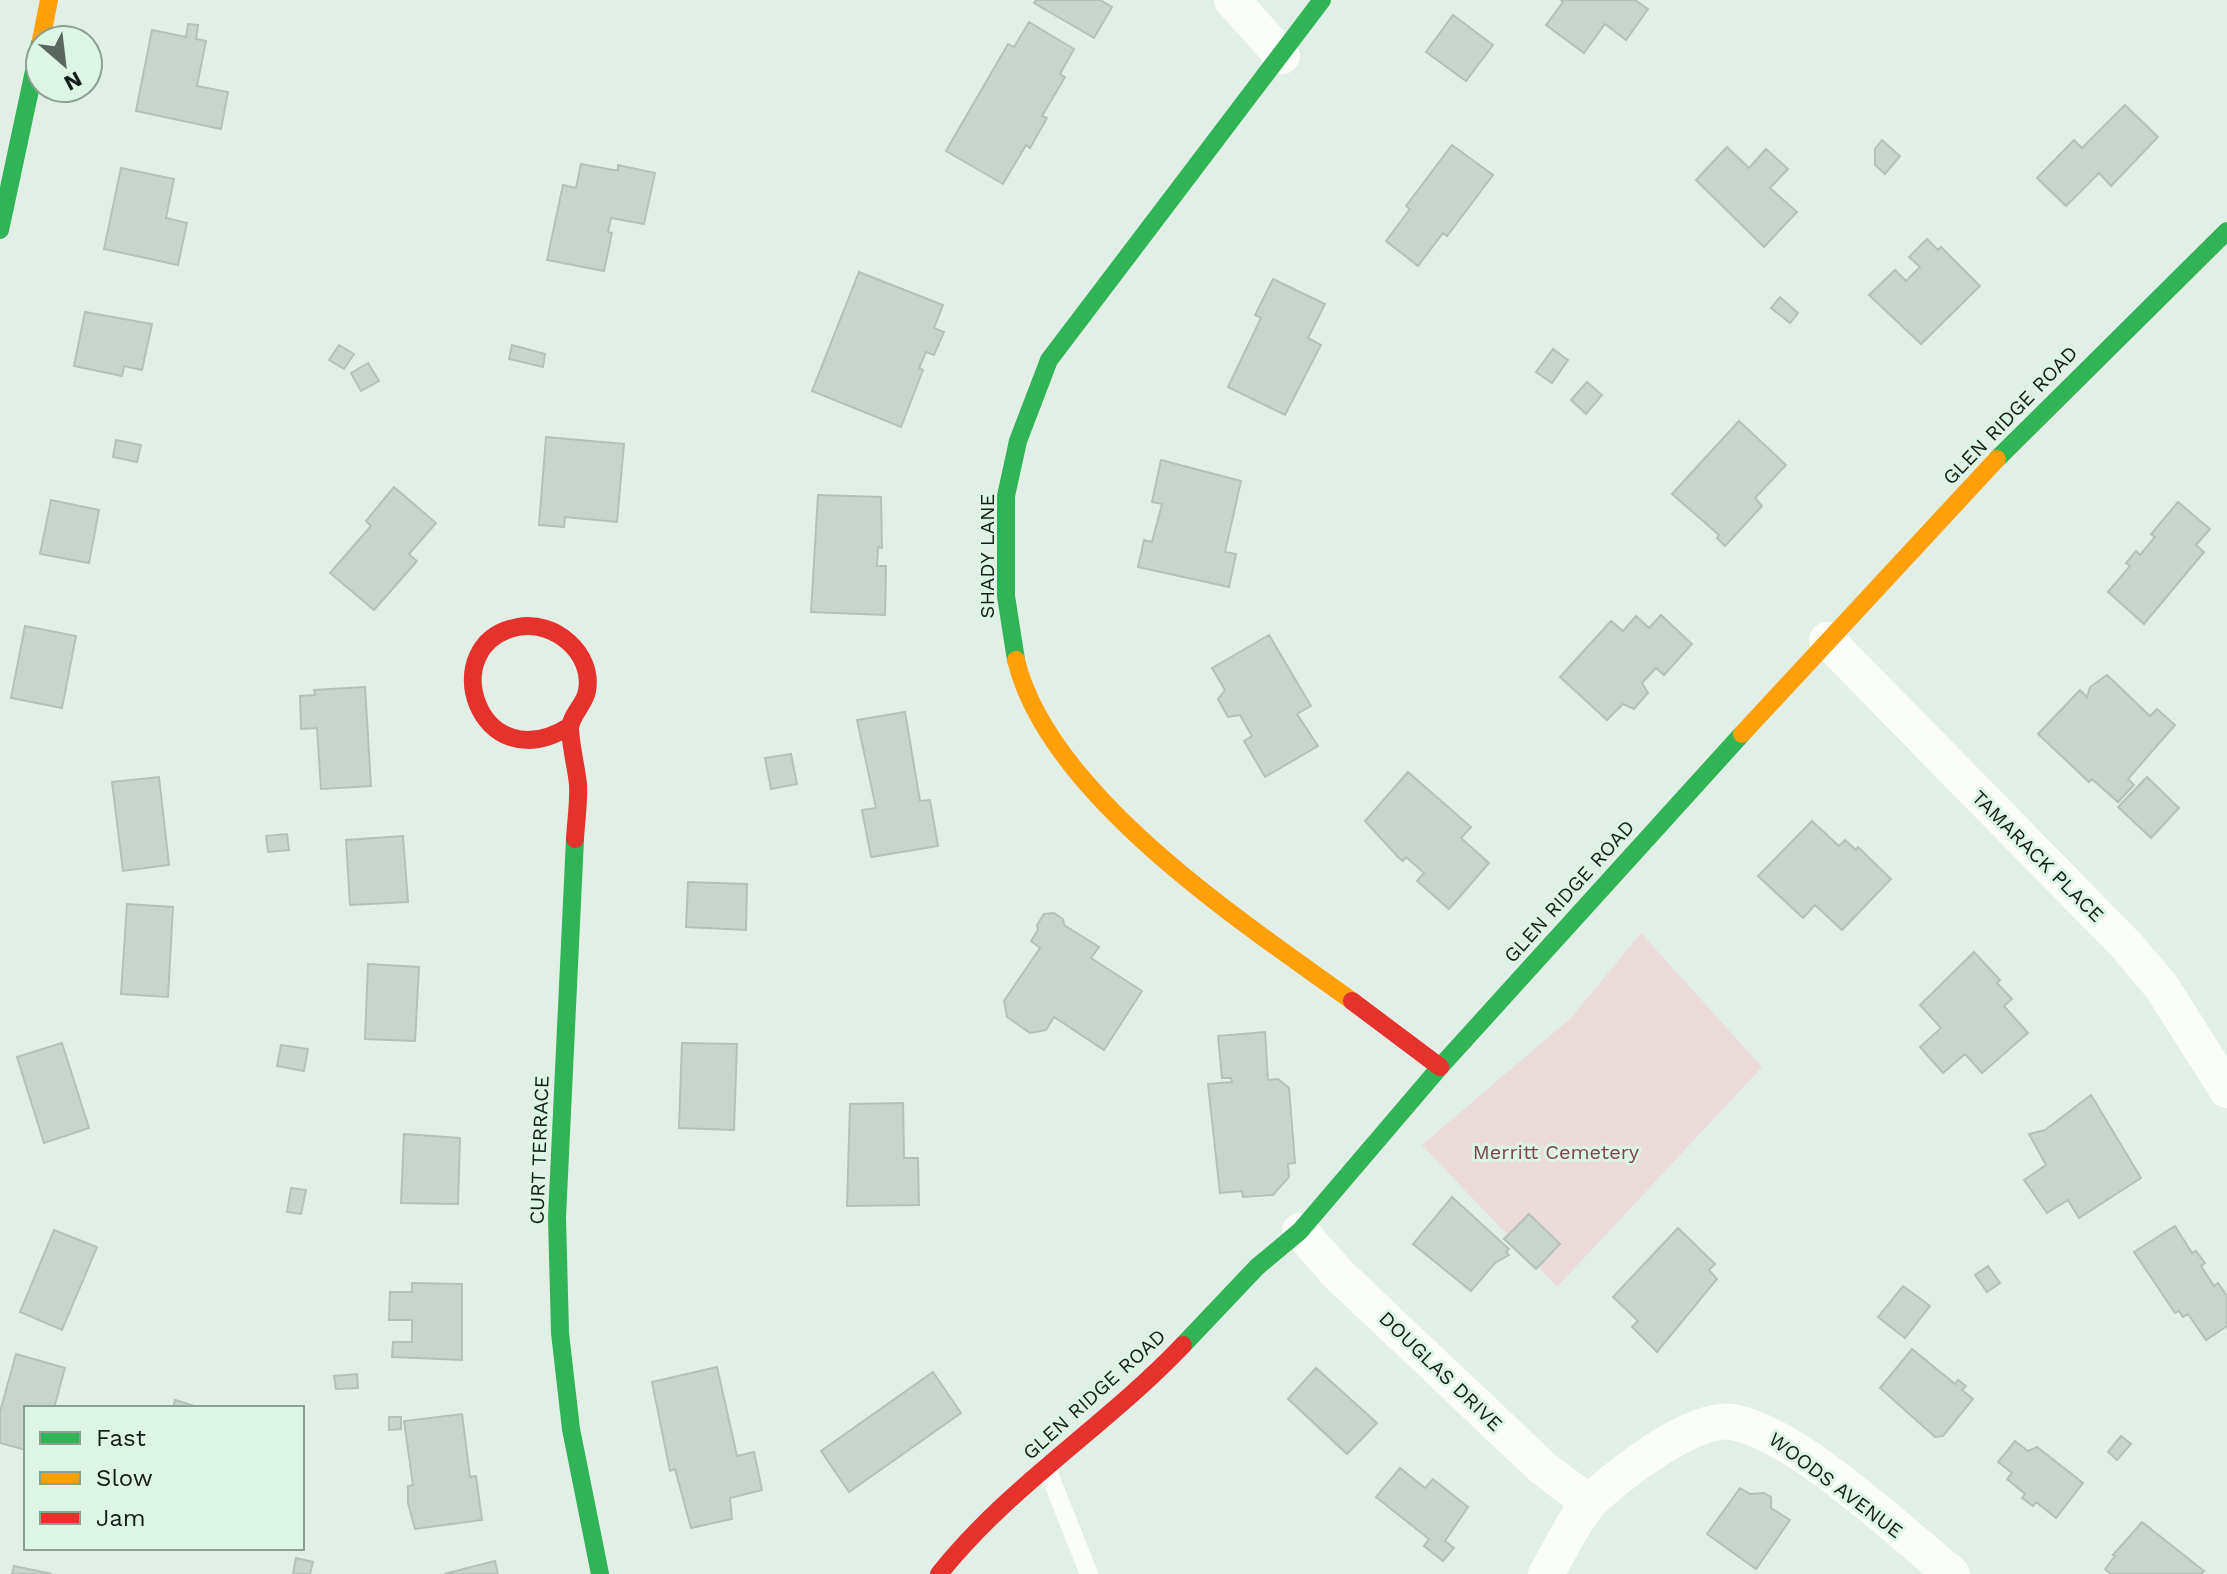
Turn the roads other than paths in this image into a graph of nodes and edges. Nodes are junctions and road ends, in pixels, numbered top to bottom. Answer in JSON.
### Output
{"nodes":[{"id":1,"x":49,"y":0,"type":"edge"},
{"id":2,"x":1232,"y":0,"type":"edge"},
{"id":3,"x":1322,"y":0,"type":"edge"},
{"id":4,"x":44,"y":24,"type":"edge"},
{"id":5,"x":1282,"y":56,"type":"junction"},
{"id":6,"x":27,"y":104,"type":"edge"},
{"id":7,"x":0,"y":230,"type":"edge"},
{"id":8,"x":2227,"y":231,"type":"edge"},
{"id":9,"x":1827,"y":640,"type":"junction"},
{"id":10,"x":570,"y":726,"type":"junction"},
{"id":11,"x":1440,"y":1067,"type":"junction"},
{"id":12,"x":2227,"y":1090,"type":"edge"},
{"id":13,"x":1300,"y":1231,"type":"junction"},
{"id":14,"x":1046,"y":1466,"type":"junction"},
{"id":15,"x":1589,"y":1503,"type":"junction"},
{"id":16,"x":600,"y":1574,"type":"edge"},
{"id":17,"x":939,"y":1574,"type":"edge"},
{"id":18,"x":1089,"y":1574,"type":"edge"},
{"id":19,"x":1546,"y":1574,"type":"edge"},
{"id":20,"x":1952,"y":1574,"type":"edge"}],
"edges":[{"from":1,"to":4,"type":"street"},
{"from":2,"to":5,"type":"street"},
{"from":3,"to":5,"type":"street","name":"SHADY LANE"},
{"from":5,"to":11,"type":"street","name":"SHADY LANE"},
{"from":6,"to":7,"type":"street"},
{"from":8,"to":9,"type":"street","name":"GLEN RIDGE ROAD"},
{"from":9,"to":11,"type":"street","name":"GLEN RIDGE ROAD"},
{"from":9,"to":12,"type":"street","name":"TAMARACK PLACE"},
{"from":10,"to":10,"type":"street"},
{"from":10,"to":16,"type":"street","name":"CURT TERRACE"},
{"from":11,"to":13,"type":"street","name":"GLEN RIDGE ROAD"},
{"from":13,"to":14,"type":"street","name":"GLEN RIDGE ROAD"},
{"from":13,"to":15,"type":"street","name":"DOUGLAS DRIVE"},
{"from":14,"to":17,"type":"street","name":"GLEN RIDGE ROAD"},
{"from":14,"to":18,"type":"lane"},
{"from":15,"to":19,"type":"street"},
{"from":15,"to":20,"type":"street","name":"WOODS AVENUE"}]}
